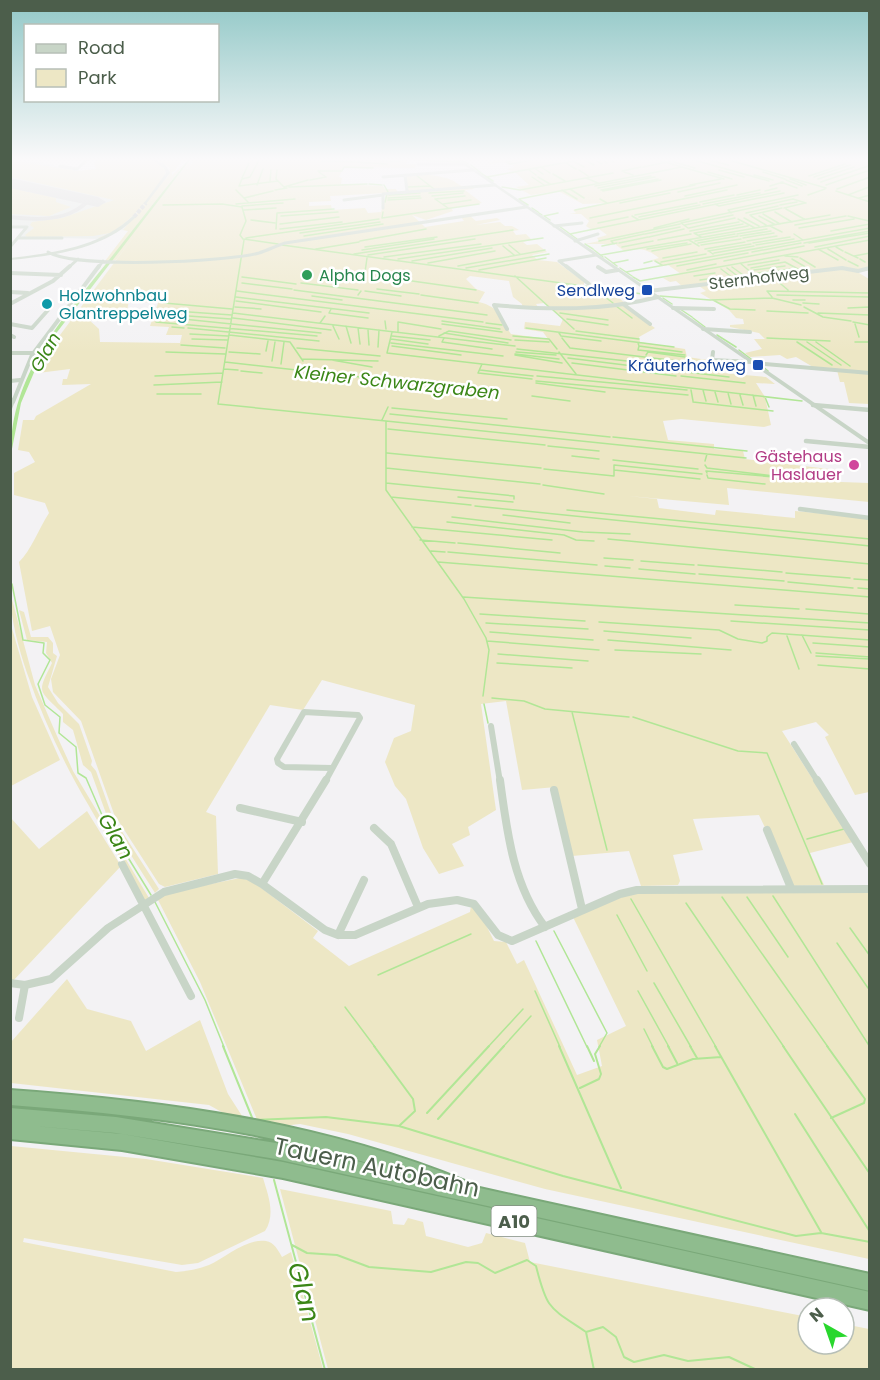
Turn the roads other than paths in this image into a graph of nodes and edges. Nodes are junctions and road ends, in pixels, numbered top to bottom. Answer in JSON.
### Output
{"nodes":[{"id":1,"x":128,"y":224,"type":"tunnel mouth"},
{"id":2,"x":413,"y":224,"type":"edge"},
{"id":3,"x":569,"y":224,"type":"edge"},
{"id":4,"x":554,"y":226,"type":"joint"},
{"id":5,"x":10,"y":227,"type":"edge"},
{"id":6,"x":598,"y":234,"type":"dead end"},
{"id":7,"x":18,"y":238,"type":"junction"},
{"id":8,"x":62,"y":238,"type":"dead end"},
{"id":9,"x":575,"y":241,"type":"junction"},
{"id":10,"x":10,"y":247,"type":"edge"},
{"id":11,"x":48,"y":252,"type":"junction"},
{"id":12,"x":596,"y":255,"type":"junction"},
{"id":13,"x":10,"y":259,"type":"edge"},
{"id":14,"x":78,"y":260,"type":"junction"},
{"id":15,"x":104,"y":261,"type":"junction"},
{"id":16,"x":598,"y":267,"type":"dead end"},
{"id":17,"x":870,"y":268,"type":"edge"},
{"id":18,"x":618,"y":270,"type":"junction"},
{"id":19,"x":12,"y":274,"type":"edge"},
{"id":20,"x":62,"y":275,"type":"junction"},
{"id":21,"x":589,"y":284,"type":"dead end"},
{"id":22,"x":649,"y":291,"type":"junction"},
{"id":23,"x":10,"y":292,"type":"edge"},
{"id":24,"x":30,"y":293,"type":"junction"},
{"id":25,"x":658,"y":297,"type":"junction"},
{"id":26,"x":10,"y":304,"type":"edge"},
{"id":27,"x":623,"y":304,"type":"junction"},
{"id":28,"x":673,"y":308,"type":"junction"},
{"id":29,"x":714,"y":309,"type":"dead end"},
{"id":30,"x":48,"y":310,"type":"dead end"},
{"id":31,"x":10,"y":324,"type":"edge"},
{"id":32,"x":650,"y":324,"type":"dead end"},
{"id":33,"x":507,"y":329,"type":"dead end"},
{"id":34,"x":703,"y":329,"type":"junction"},
{"id":35,"x":750,"y":332,"type":"dead end"},
{"id":36,"x":10,"y":352,"type":"edge"},
{"id":37,"x":34,"y":352,"type":"junction"},
{"id":38,"x":713,"y":352,"type":"dead end"},
{"id":39,"x":752,"y":363,"type":"junction"},
{"id":40,"x":870,"y":373,"type":"edge"},
{"id":41,"x":20,"y":380,"type":"junction"},
{"id":42,"x":10,"y":381,"type":"edge"},
{"id":43,"x":12,"y":400,"type":"edge"},
{"id":44,"x":813,"y":405,"type":"junction"},
{"id":45,"x":10,"y":408,"type":"edge"},
{"id":46,"x":870,"y":411,"type":"edge"},
{"id":47,"x":806,"y":441,"type":"dead end"},
{"id":48,"x":868,"y":443,"type":"edge"},
{"id":49,"x":800,"y":509,"type":"dead end"},
{"id":50,"x":870,"y":518,"type":"edge"},
{"id":51,"x":491,"y":726,"type":"dead end"},
{"id":52,"x":794,"y":744,"type":"dead end"},
{"id":53,"x":332,"y":768,"type":"junction"},
{"id":54,"x":555,"y":790,"type":"dead end"},
{"id":55,"x":240,"y":808,"type":"dead end"},
{"id":56,"x":302,"y":822,"type":"junction"},
{"id":57,"x":374,"y":828,"type":"dead end"},
{"id":58,"x":767,"y":830,"type":"dead end"},
{"id":59,"x":122,"y":864,"type":"dead end"},
{"id":60,"x":870,"y":864,"type":"edge"},
{"id":61,"x":364,"y":880,"type":"dead end"},
{"id":62,"x":262,"y":884,"type":"junction"},
{"id":63,"x":791,"y":888,"type":"junction"},
{"id":64,"x":870,"y":889,"type":"edge"},
{"id":65,"x":145,"y":903,"type":"junction"},
{"id":66,"x":418,"y":908,"type":"junction"},
{"id":67,"x":582,"y":909,"type":"junction"},
{"id":68,"x":545,"y":927,"type":"junction"},
{"id":69,"x":338,"y":935,"type":"junction"},
{"id":70,"x":10,"y":983,"type":"edge"},
{"id":71,"x":25,"y":985,"type":"junction"},
{"id":72,"x":191,"y":996,"type":"dead end"},
{"id":73,"x":19,"y":1018,"type":"dead end"},
{"id":74,"x":10,"y":1097,"type":"edge"},
{"id":75,"x":10,"y":1116,"type":"edge"},
{"id":76,"x":10,"y":1131,"type":"edge"},
{"id":77,"x":481,"y":1197,"type":"junction"},
{"id":78,"x":870,"y":1283,"type":"edge"},
{"id":79,"x":870,"y":1301,"type":"edge"}],
"edges":[{"from":1,"to":11,"type":"street"},
{"from":2,"to":15,"type":"street"},
{"from":3,"to":4,"type":"street"},
{"from":4,"to":9,"type":"street"},
{"from":5,"to":7,"type":"street"},
{"from":6,"to":9,"type":"street"},
{"from":7,"to":8,"type":"street"},
{"from":7,"to":10,"type":"street"},
{"from":9,"to":12,"type":"street"},
{"from":11,"to":13,"type":"street"},
{"from":11,"to":14,"type":"street"},
{"from":12,"to":18,"type":"street"},
{"from":12,"to":21,"type":"street"},
{"from":14,"to":15,"type":"street"},
{"from":14,"to":20,"type":"street"},
{"from":15,"to":37,"type":"street"},
{"from":16,"to":18,"type":"street"},
{"from":17,"to":22,"type":"street","name":"Sternhofweg"},
{"from":18,"to":22,"type":"street"},
{"from":19,"to":20,"type":"street"},
{"from":20,"to":24,"type":"street"},
{"from":22,"to":25,"type":"street"},
{"from":23,"to":24,"type":"street"},
{"from":24,"to":26,"type":"street"},
{"from":25,"to":27,"type":"street"},
{"from":25,"to":28,"type":"street"},
{"from":27,"to":32,"type":"street"},
{"from":27,"to":33,"type":"street"},
{"from":28,"to":29,"type":"street"},
{"from":28,"to":34,"type":"street"},
{"from":30,"to":31,"type":"street"},
{"from":34,"to":35,"type":"street"},
{"from":34,"to":39,"type":"street"},
{"from":36,"to":37,"type":"street"},
{"from":37,"to":41,"type":"street"},
{"from":38,"to":39,"type":"street"},
{"from":39,"to":40,"type":"street"},
{"from":39,"to":44,"type":"street"},
{"from":41,"to":42,"type":"street"},
{"from":41,"to":43,"type":"street"},
{"from":43,"to":45,"type":"street"},
{"from":44,"to":46,"type":"street"},
{"from":44,"to":48,"type":"street"},
{"from":47,"to":48,"type":"street"},
{"from":49,"to":50,"type":"street"},
{"from":51,"to":68,"type":"street"},
{"from":52,"to":60,"type":"street"},
{"from":53,"to":53,"type":"street"},
{"from":53,"to":56,"type":"street"},
{"from":54,"to":67,"type":"street"},
{"from":55,"to":56,"type":"street"},
{"from":56,"to":62,"type":"street"},
{"from":57,"to":66,"type":"street"},
{"from":58,"to":63,"type":"street"},
{"from":59,"to":65,"type":"street"},
{"from":61,"to":69,"type":"street"},
{"from":62,"to":65,"type":"street"},
{"from":62,"to":69,"type":"street"},
{"from":63,"to":64,"type":"street"},
{"from":63,"to":67,"type":"street"},
{"from":65,"to":71,"type":"street"},
{"from":65,"to":72,"type":"street"},
{"from":66,"to":68,"type":"street"},
{"from":66,"to":69,"type":"street"},
{"from":67,"to":68,"type":"street"},
{"from":70,"to":71,"type":"street"},
{"from":71,"to":73,"type":"street"},
{"from":74,"to":77,"type":"highway"},
{"from":75,"to":77,"type":"highway","number":"A10"},
{"from":76,"to":79,"type":"highway","name":"Tauern Autobahn","number":"A10"},
{"from":77,"to":78,"type":"highway","name":"Tauern Autobahn","number":"A10"}]}
